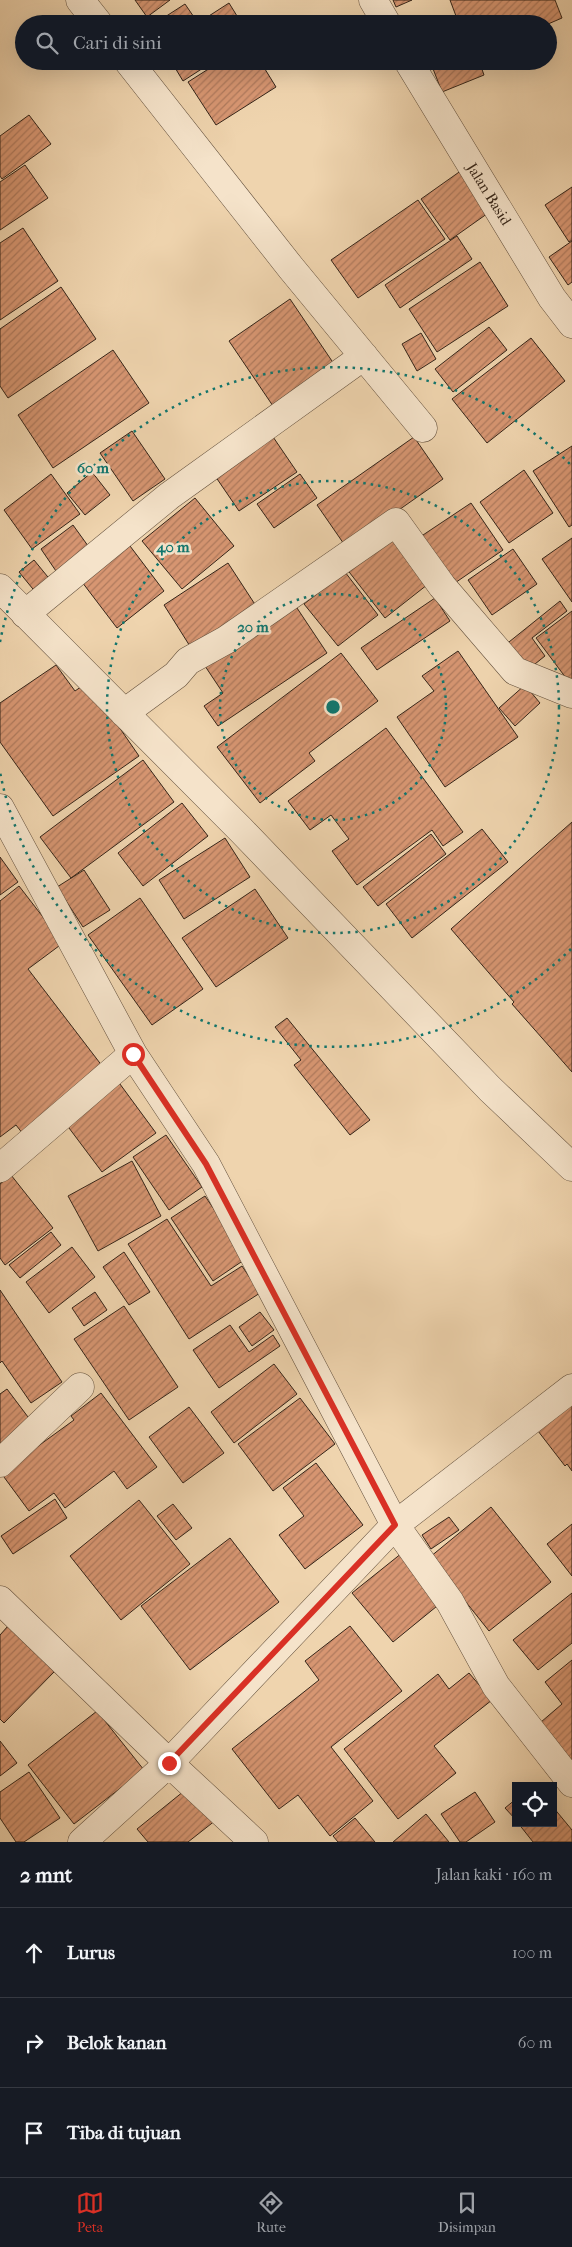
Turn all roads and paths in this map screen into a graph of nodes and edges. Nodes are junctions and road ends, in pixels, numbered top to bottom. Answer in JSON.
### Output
{"nodes":[{"id":1,"x":80,"y":0,"type":"edge"},
{"id":2,"x":373,"y":0,"type":"edge"},
{"id":3,"x":92,"y":15,"type":"edge"},
{"id":4,"x":382,"y":15,"type":"edge"},
{"id":5,"x":135,"y":70,"type":"edge"},
{"id":6,"x":413,"y":70,"type":"edge"},
{"id":7,"x":572,"y":324,"type":"edge"},
{"id":8,"x":364,"y":356,"type":"junction"},
{"id":9,"x":423,"y":428,"type":"dead end"},
{"id":10,"x":0,"y":588,"type":"edge"},
{"id":11,"x":25,"y":614,"type":"junction"},
{"id":12,"x":572,"y":694,"type":"edge"},
{"id":13,"x":124,"y":713,"type":"junction"},
{"id":14,"x":0,"y":808,"type":"edge"},
{"id":15,"x":133,"y":1054,"type":"junction"},
{"id":16,"x":572,"y":1167,"type":"edge"},
{"id":17,"x":0,"y":1168,"type":"edge"},
{"id":18,"x":80,"y":1388,"type":"dead end"},
{"id":19,"x":572,"y":1388,"type":"edge"},
{"id":20,"x":0,"y":1462,"type":"edge"},
{"id":21,"x":395,"y":1525,"type":"junction"},
{"id":22,"x":0,"y":1600,"type":"edge"},
{"id":23,"x":169,"y":1763,"type":"junction"},
{"id":24,"x":572,"y":1783,"type":"edge"},
{"id":25,"x":82,"y":1842,"type":"edge"},
{"id":26,"x":254,"y":1842,"type":"edge"}],
"edges":[{"from":1,"to":3,"type":"street"},
{"from":2,"to":4,"type":"street"},
{"from":5,"to":8,"type":"street"},
{"from":6,"to":7,"type":"street","name":"Jalan Basid"},
{"from":8,"to":9,"type":"street"},
{"from":8,"to":11,"type":"street"},
{"from":10,"to":11,"type":"street"},
{"from":11,"to":13,"type":"street"},
{"from":12,"to":13,"type":"street"},
{"from":13,"to":16,"type":"street"},
{"from":14,"to":15,"type":"street"},
{"from":15,"to":17,"type":"street"},
{"from":15,"to":21,"type":"street"},
{"from":18,"to":20,"type":"street"},
{"from":19,"to":21,"type":"street"},
{"from":21,"to":23,"type":"street"},
{"from":21,"to":24,"type":"street"},
{"from":22,"to":23,"type":"street"},
{"from":23,"to":25,"type":"street"},
{"from":23,"to":26,"type":"street"}]}
